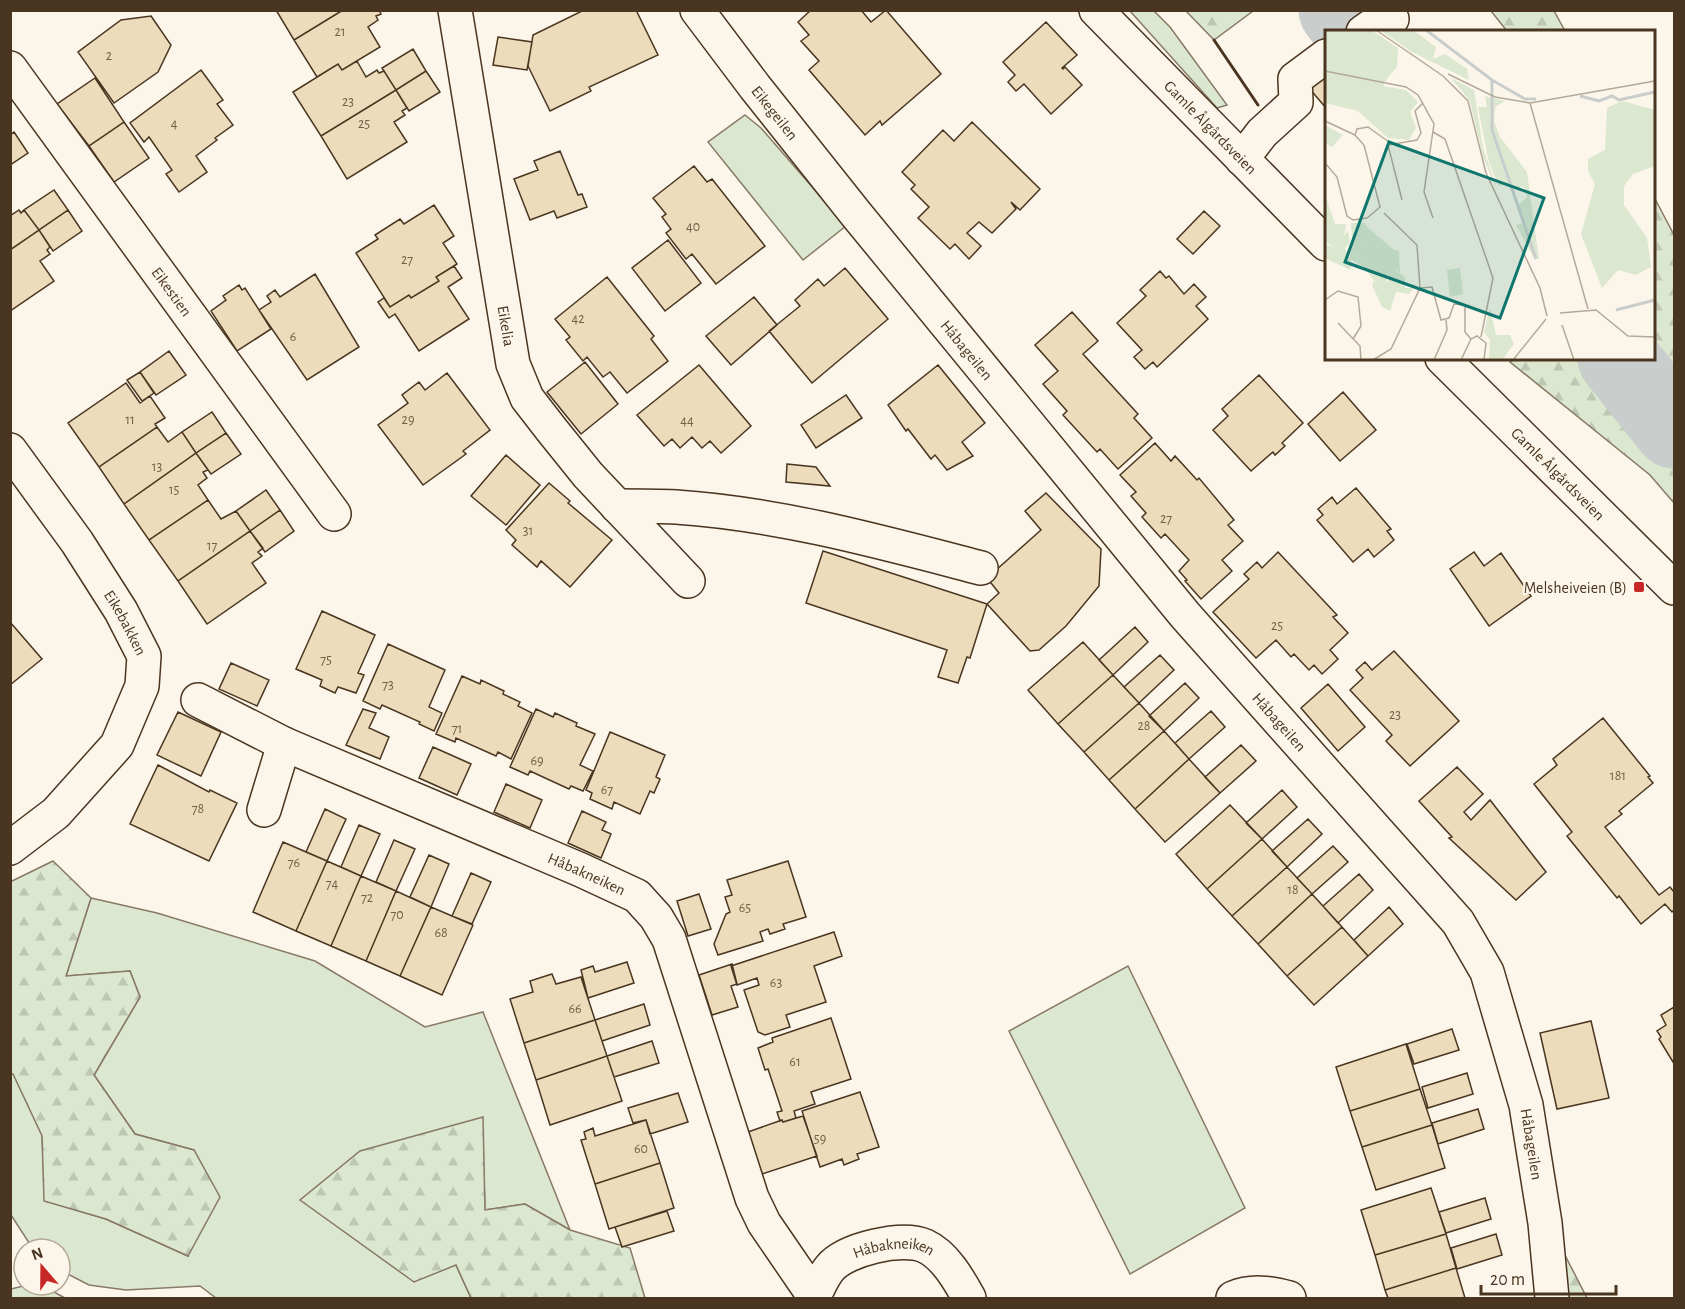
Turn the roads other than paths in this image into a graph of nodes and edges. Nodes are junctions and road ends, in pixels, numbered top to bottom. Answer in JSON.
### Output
{"nodes":[{"id":1,"x":455,"y":10,"type":"edge"},
{"id":2,"x":697,"y":10,"type":"edge"},
{"id":3,"x":1096,"y":10,"type":"edge"},
{"id":4,"x":1325,"y":57,"type":"edge"},
{"id":5,"x":10,"y":68,"type":"edge"},
{"id":6,"x":1242,"y":159,"type":"junction"},
{"id":7,"x":856,"y":214,"type":"joint"},
{"id":8,"x":1325,"y":243,"type":"edge"},
{"id":9,"x":1444,"y":360,"type":"edge"},
{"id":10,"x":10,"y":450,"type":"edge"},
{"id":11,"x":617,"y":506,"type":"junction"},
{"id":12,"x":334,"y":514,"type":"dead end"},
{"id":13,"x":981,"y":568,"type":"dead end"},
{"id":14,"x":688,"y":581,"type":"dead end"},
{"id":15,"x":1674,"y":588,"type":"edge"},
{"id":16,"x":198,"y":700,"type":"dead end"},
{"id":17,"x":284,"y":744,"type":"junction"},
{"id":18,"x":264,"y":810,"type":"dead end"},
{"id":19,"x":10,"y":848,"type":"edge"},
{"id":20,"x":813,"y":1297,"type":"edge"},
{"id":21,"x":969,"y":1299,"type":"edge"},
{"id":22,"x":1233,"y":1299,"type":"edge"},
{"id":23,"x":1290,"y":1299,"type":"edge"},
{"id":24,"x":1552,"y":1299,"type":"edge"}],
"edges":[{"from":1,"to":11,"type":"street","name":"Eikelia"},
{"from":2,"to":7,"type":"street","name":"Eikegeilen"},
{"from":3,"to":6,"type":"street","name":"Gamle Ålgårdsveien"},
{"from":4,"to":6,"type":"street"},
{"from":5,"to":12,"type":"street","name":"Eikestien"},
{"from":6,"to":8,"type":"street","name":"Gamle Ålgårdsveien"},
{"from":7,"to":24,"type":"street","name":"Håbageilen"},
{"from":9,"to":15,"type":"street","name":"Gamle Ålgårdsveien"},
{"from":10,"to":19,"type":"street","name":"Eikebakken"},
{"from":11,"to":13,"type":"street"},
{"from":11,"to":14,"type":"street","name":"Eikelia"},
{"from":16,"to":17,"type":"street","name":"Håbakneiken"},
{"from":17,"to":18,"type":"street"},
{"from":17,"to":20,"type":"street","name":"Håbakneiken"},
{"from":20,"to":21,"type":"street","name":"Håbakneiken"},
{"from":22,"to":23,"type":"street"}]}
